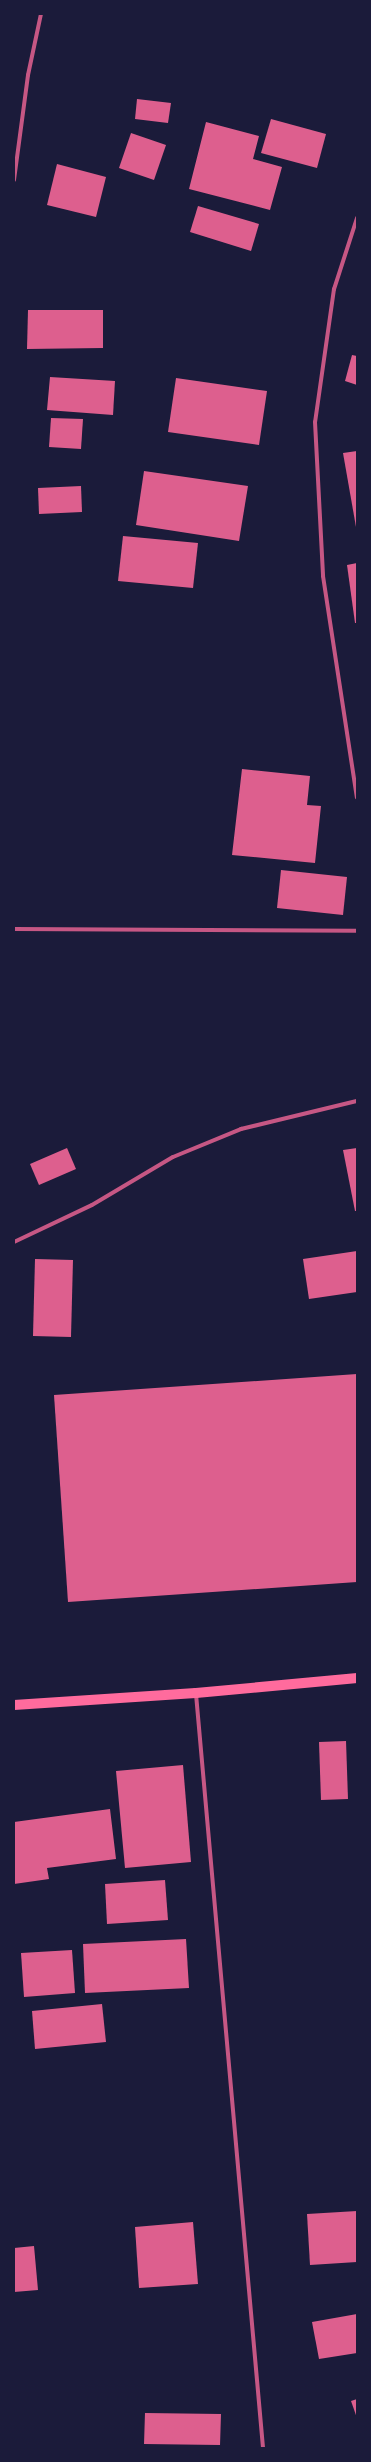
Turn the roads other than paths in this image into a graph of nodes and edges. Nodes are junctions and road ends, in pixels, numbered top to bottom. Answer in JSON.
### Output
{"nodes":[{"id":1,"x":41,"y":14,"type":"edge"},
{"id":2,"x":14,"y":180,"type":"edge"},
{"id":3,"x":357,"y":218,"type":"edge"},
{"id":4,"x":357,"y":797,"type":"edge"},
{"id":5,"x":14,"y":929,"type":"edge"},
{"id":6,"x":357,"y":931,"type":"edge"},
{"id":7,"x":357,"y":1101,"type":"edge"},
{"id":8,"x":14,"y":1242,"type":"edge"},
{"id":9,"x":357,"y":1678,"type":"edge"},
{"id":10,"x":196,"y":1694,"type":"junction"},
{"id":11,"x":14,"y":1705,"type":"edge"},
{"id":12,"x":263,"y":2448,"type":"edge"}],
"edges":[{"from":1,"to":2,"type":"street"},
{"from":3,"to":4,"type":"street"},
{"from":5,"to":6,"type":"street"},
{"from":7,"to":8,"type":"street"},
{"from":9,"to":10,"type":"main road"},
{"from":10,"to":11,"type":"main road"},
{"from":10,"to":12,"type":"street"}]}
